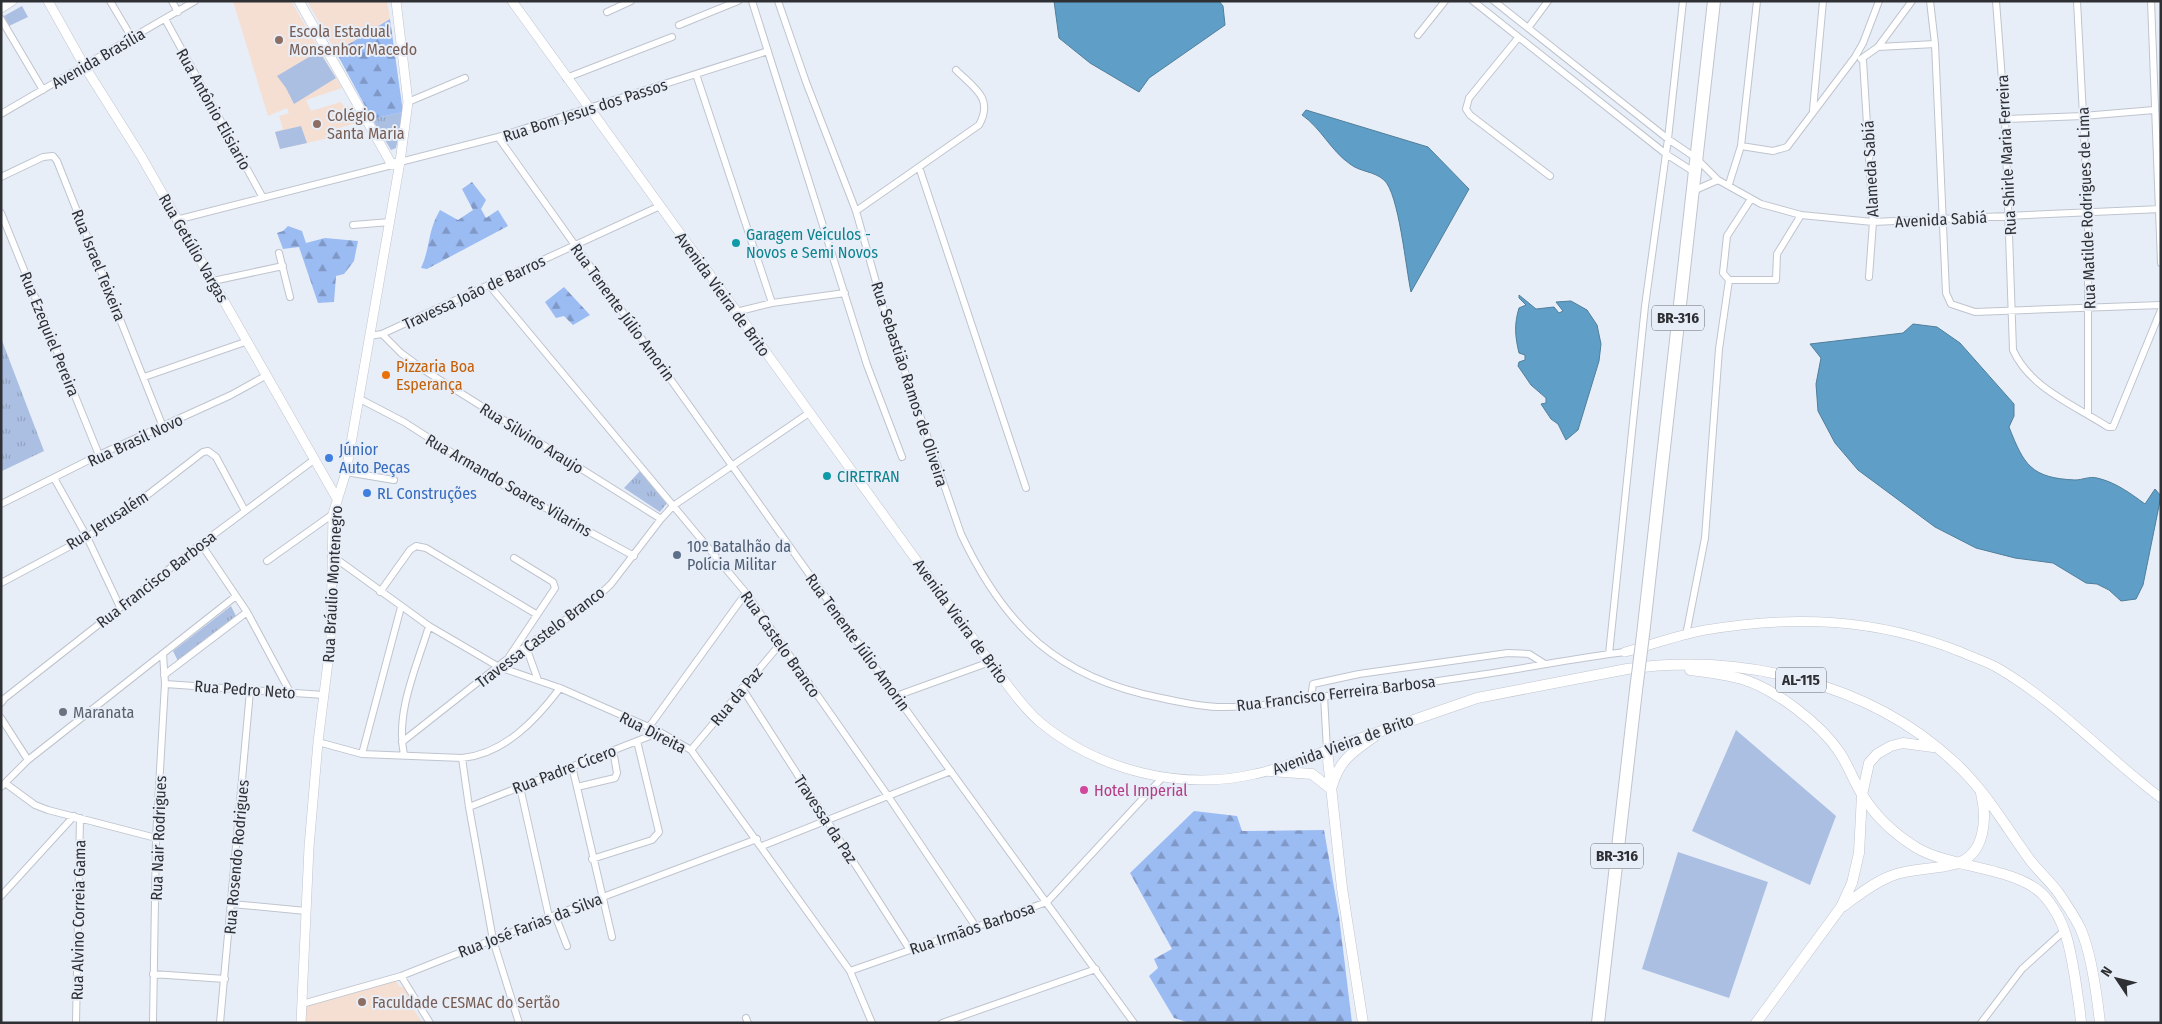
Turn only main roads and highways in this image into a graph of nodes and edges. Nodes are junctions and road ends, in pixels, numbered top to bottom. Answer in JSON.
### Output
{"nodes":[{"id":1,"x":1714,"y":1,"type":"edge"},
{"id":2,"x":1648,"y":666,"type":"junction"},
{"id":3,"x":1383,"y":730,"type":"junction"},
{"id":4,"x":1938,"y":748,"type":"junction"},
{"id":5,"x":1270,"y":770,"type":"road end"},
{"id":6,"x":1979,"y":787,"type":"junction"},
{"id":7,"x":1330,"y":789,"type":"junction"},
{"id":8,"x":1862,"y":795,"type":"junction"},
{"id":9,"x":1956,"y":864,"type":"junction"},
{"id":10,"x":1841,"y":908,"type":"junction"},
{"id":11,"x":1363,"y":1023,"type":"edge"},
{"id":12,"x":1598,"y":1023,"type":"edge"},
{"id":13,"x":1756,"y":1023,"type":"edge"},
{"id":14,"x":2081,"y":1023,"type":"edge"},
{"id":15,"x":2100,"y":1023,"type":"edge"}],
"edges":[{"from":1,"to":12,"type":"highway","number":"BR-316","bridge":true},
{"from":2,"to":3,"type":"main road","name":"Avenida Vieira de Brito"},
{"from":2,"to":4,"type":"main road","number":"AL-115"},
{"from":2,"to":8,"type":"main road"},
{"from":3,"to":7,"type":"main road"},
{"from":3,"to":7,"type":"main road","name":"Avenida Vieira de Brito"},
{"from":4,"to":6,"type":"main road","number":"AL-115"},
{"from":4,"to":8,"type":"main road"},
{"from":5,"to":7,"type":"main road"},
{"from":6,"to":9,"type":"main road"},
{"from":6,"to":15,"type":"main road","number":"AL-115"},
{"from":7,"to":11,"type":"main road"},
{"from":8,"to":9,"type":"main road"},
{"from":8,"to":10,"type":"main road"},
{"from":9,"to":10,"type":"main road"},
{"from":9,"to":14,"type":"main road"},
{"from":10,"to":13,"type":"main road"}]}
